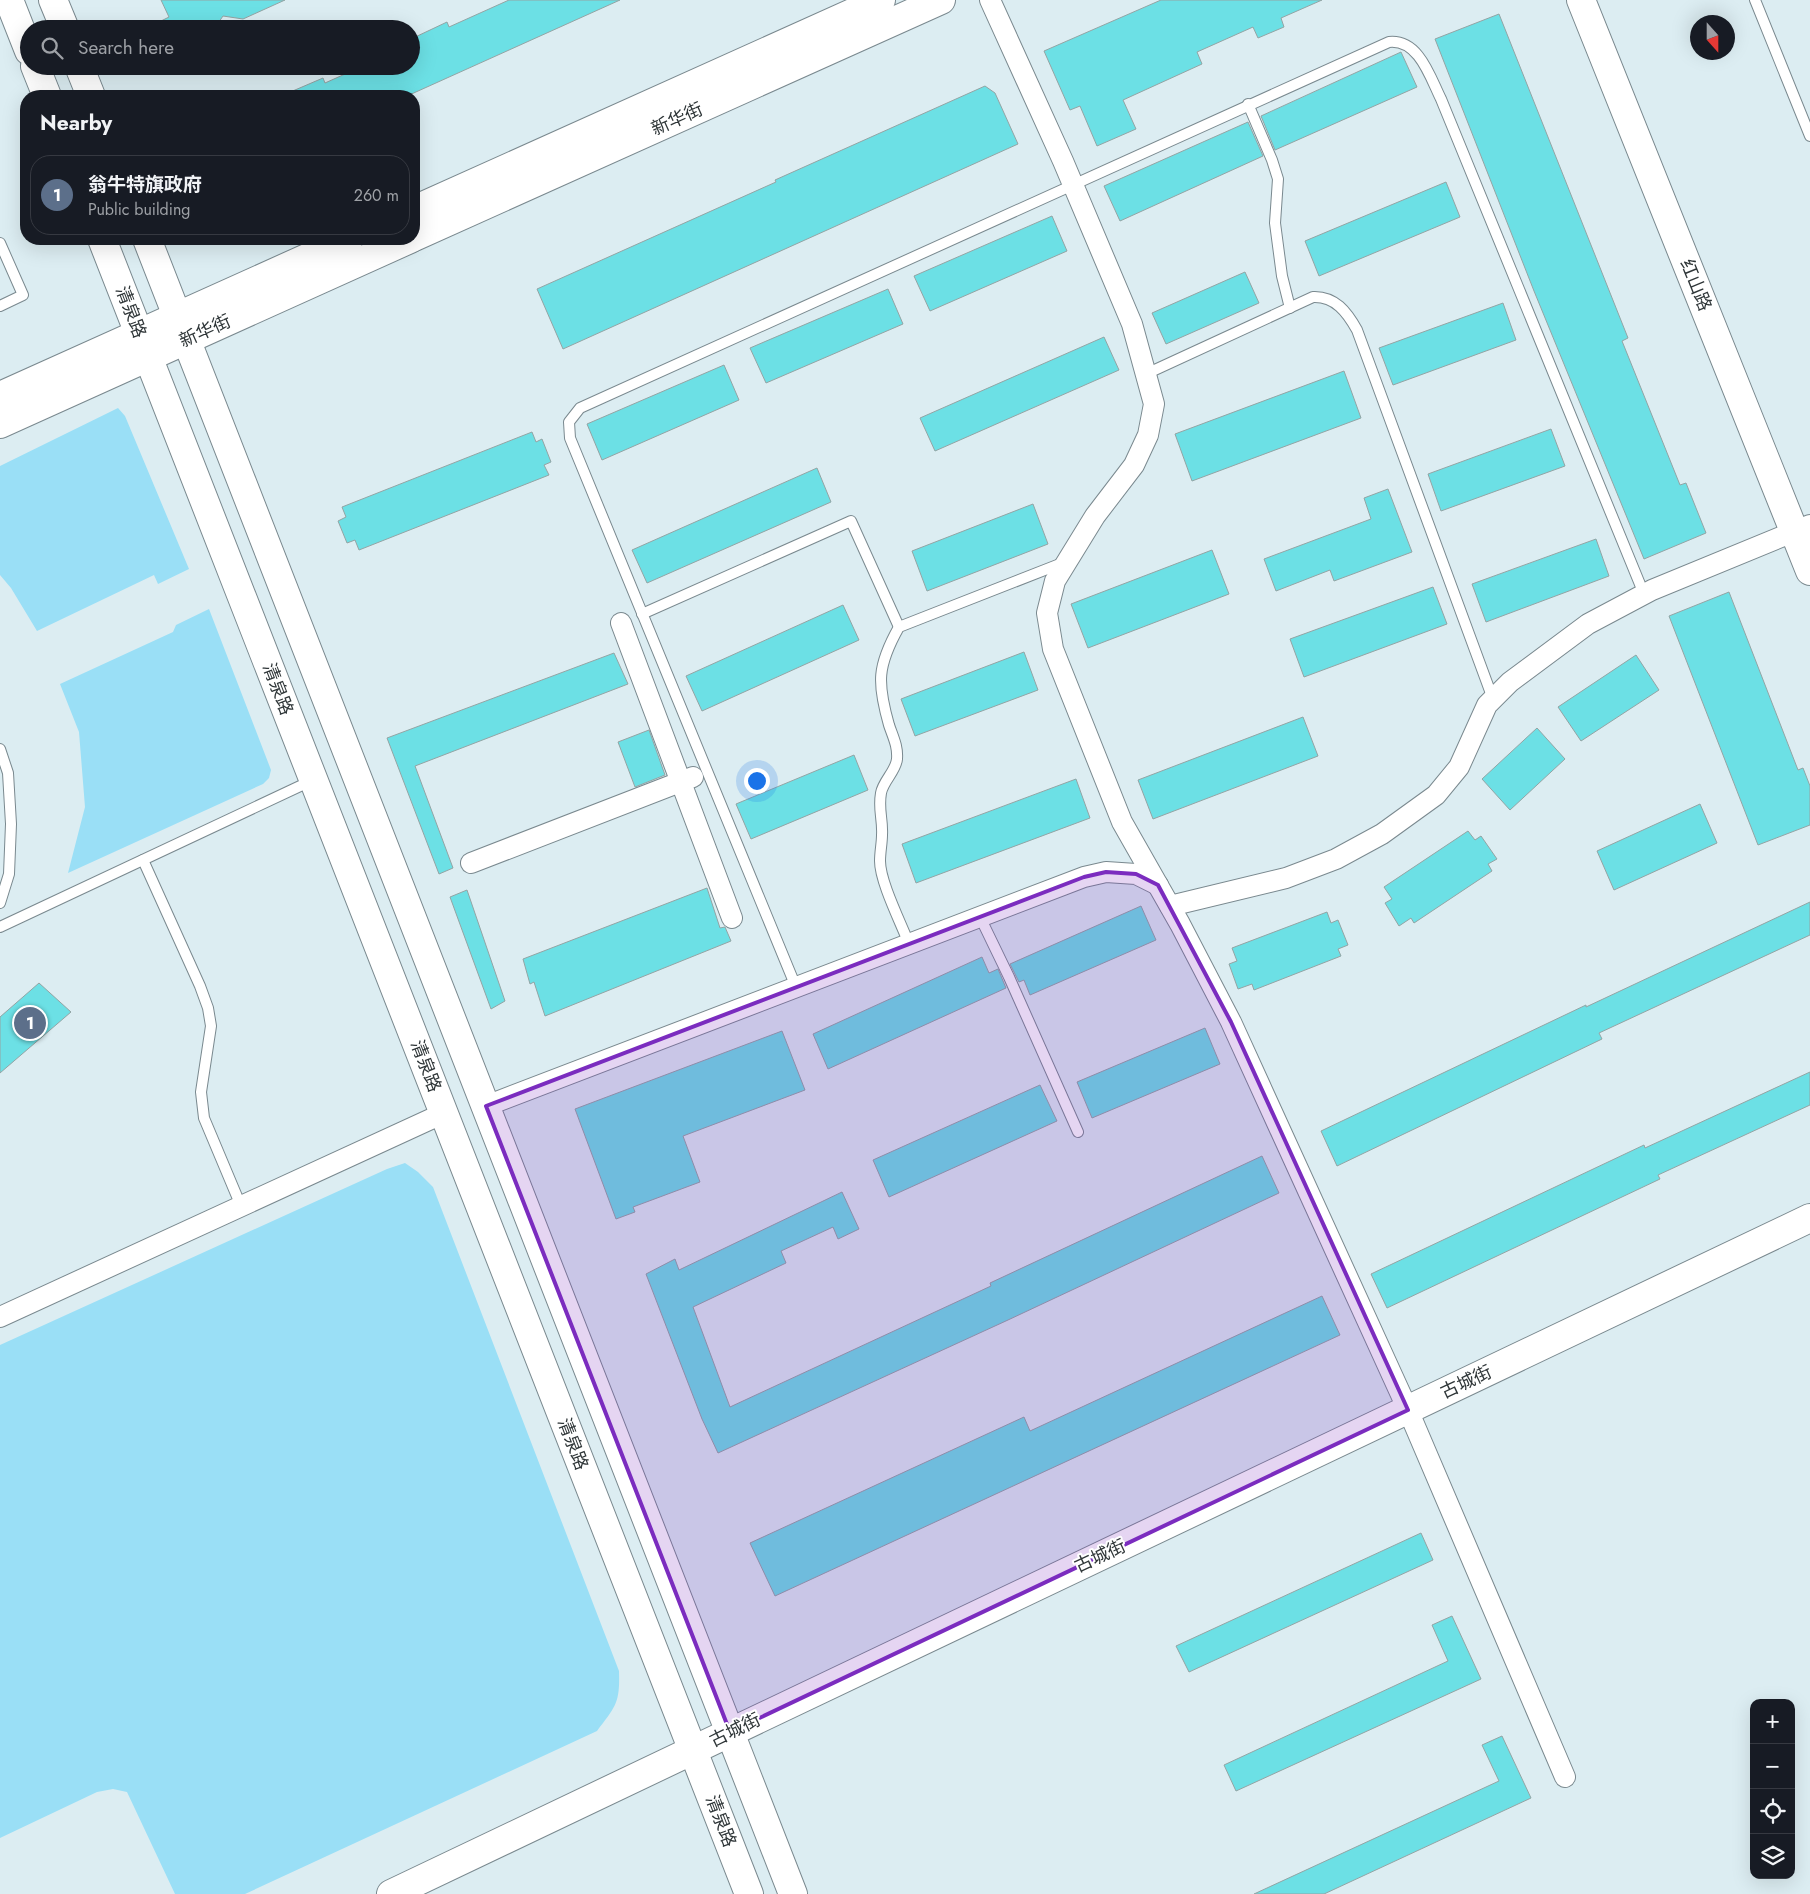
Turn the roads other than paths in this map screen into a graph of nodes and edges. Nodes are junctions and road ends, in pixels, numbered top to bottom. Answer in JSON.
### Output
{"nodes":[{"id":1,"x":53,"y":0,"type":"edge"},
{"id":2,"x":881,"y":0,"type":"edge"},
{"id":3,"x":940,"y":0,"type":"edge"},
{"id":4,"x":990,"y":0,"type":"edge"},
{"id":5,"x":1581,"y":0,"type":"edge"},
{"id":6,"x":1755,"y":0,"type":"edge"},
{"id":7,"x":11,"y":14,"type":"edge"},
{"id":8,"x":61,"y":20,"type":"edge"},
{"id":9,"x":20,"y":32,"type":"edge"},
{"id":10,"x":38,"y":75,"type":"edge"},
{"id":11,"x":83,"y":75,"type":"edge"},
{"id":12,"x":44,"y":90,"type":"edge"},
{"id":13,"x":89,"y":90,"type":"edge"},
{"id":14,"x":1248,"y":104,"type":"junction"},
{"id":15,"x":1810,"y":136,"type":"edge"},
{"id":16,"x":1073,"y":186,"type":"junction"},
{"id":17,"x":420,"y":207,"type":"edge"},
{"id":18,"x":420,"y":234,"type":"edge"},
{"id":19,"x":0,"y":243,"type":"edge"},
{"id":20,"x":104,"y":245,"type":"edge"},
{"id":21,"x":148,"y":245,"type":"edge"},
{"id":22,"x":338,"y":245,"type":"edge"},
{"id":23,"x":394,"y":245,"type":"edge"},
{"id":24,"x":0,"y":306,"type":"edge"},
{"id":25,"x":1290,"y":308,"type":"junction"},
{"id":26,"x":182,"y":328,"type":"junction"},
{"id":27,"x":144,"y":345,"type":"junction"},
{"id":28,"x":1146,"y":374,"type":"junction"},
{"id":29,"x":0,"y":396,"type":"edge"},
{"id":30,"x":0,"y":424,"type":"edge"},
{"id":31,"x":1802,"y":528,"type":"edge"},
{"id":32,"x":1068,"y":560,"type":"junction"},
{"id":33,"x":1810,"y":571,"type":"edge"},
{"id":34,"x":1644,"y":594,"type":"junction"},
{"id":35,"x":642,"y":614,"type":"junction"},
{"id":36,"x":621,"y":623,"type":"dead end"},
{"id":37,"x":899,"y":627,"type":"junction"},
{"id":38,"x":1493,"y":699,"type":"junction"},
{"id":39,"x":0,"y":749,"type":"edge"},
{"id":40,"x":687,"y":779,"type":"junction"},
{"id":41,"x":314,"y":780,"type":"junction"},
{"id":42,"x":143,"y":860,"type":"junction"},
{"id":43,"x":471,"y":863,"type":"dead end"},
{"id":44,"x":1158,"y":886,"type":"junction"},
{"id":45,"x":0,"y":903,"type":"edge"},
{"id":46,"x":1170,"y":906,"type":"junction"},
{"id":47,"x":980,"y":917,"type":"junction"},
{"id":48,"x":732,"y":918,"type":"dead end"},
{"id":49,"x":0,"y":928,"type":"edge"},
{"id":50,"x":909,"y":944,"type":"junction"},
{"id":51,"x":796,"y":987,"type":"junction"},
{"id":52,"x":486,"y":1106,"type":"junction"},
{"id":53,"x":444,"y":1112,"type":"junction"},
{"id":54,"x":1078,"y":1132,"type":"dead end"},
{"id":55,"x":241,"y":1206,"type":"junction"},
{"id":56,"x":1810,"y":1218,"type":"edge"},
{"id":57,"x":0,"y":1317,"type":"edge"},
{"id":58,"x":1408,"y":1410,"type":"junction"},
{"id":59,"x":730,"y":1732,"type":"junction"},
{"id":60,"x":693,"y":1750,"type":"junction"},
{"id":61,"x":1564,"y":1777,"type":"dead end"},
{"id":62,"x":391,"y":1894,"type":"edge"},
{"id":63,"x":750,"y":1894,"type":"edge"},
{"id":64,"x":793,"y":1894,"type":"edge"}],
"edges":[{"from":1,"to":8,"type":"street"},
{"from":2,"to":17,"type":"street","name":"新华街"},
{"from":3,"to":18,"type":"street","name":"新华街"},
{"from":4,"to":16,"type":"street"},
{"from":5,"to":31,"type":"street","name":"红山路"},
{"from":6,"to":15,"type":"lane"},
{"from":7,"to":9,"type":"street"},
{"from":10,"to":12,"type":"street"},
{"from":11,"to":13,"type":"street"},
{"from":14,"to":16,"type":"lane"},
{"from":14,"to":25,"type":"lane"},
{"from":14,"to":34,"type":"lane"},
{"from":16,"to":28,"type":"street"},
{"from":16,"to":35,"type":"lane"},
{"from":19,"to":24,"type":"lane"},
{"from":20,"to":27,"type":"street","name":"清泉路"},
{"from":21,"to":26,"type":"street"},
{"from":22,"to":26,"type":"street","name":"新华街"},
{"from":23,"to":26,"type":"street","name":"新华街"},
{"from":25,"to":28,"type":"lane"},
{"from":25,"to":38,"type":"lane"},
{"from":26,"to":27,"type":"street","name":"新华街"},
{"from":26,"to":52,"type":"street"},
{"from":27,"to":29,"type":"street","name":"新华街"},
{"from":27,"to":30,"type":"street","name":"新华街"},
{"from":27,"to":41,"type":"street","name":"清泉路"},
{"from":28,"to":32,"type":"street"},
{"from":31,"to":33,"type":"street","name":"红山路"},
{"from":31,"to":34,"type":"street"},
{"from":32,"to":37,"type":"lane"},
{"from":32,"to":44,"type":"street"},
{"from":34,"to":38,"type":"street"},
{"from":35,"to":37,"type":"lane"},
{"from":35,"to":51,"type":"lane"},
{"from":36,"to":40,"type":"street"},
{"from":37,"to":50,"type":"lane"},
{"from":38,"to":46,"type":"street"},
{"from":39,"to":45,"type":"lane"},
{"from":40,"to":43,"type":"street"},
{"from":40,"to":48,"type":"street"},
{"from":41,"to":42,"type":"lane"},
{"from":41,"to":53,"type":"street","name":"清泉路"},
{"from":42,"to":49,"type":"lane"},
{"from":42,"to":55,"type":"lane"},
{"from":44,"to":46,"type":"street"},
{"from":44,"to":47,"type":"street"},
{"from":46,"to":58,"type":"street"},
{"from":47,"to":50,"type":"street"},
{"from":47,"to":54,"type":"lane"},
{"from":50,"to":51,"type":"street"},
{"from":51,"to":52,"type":"street"},
{"from":52,"to":59,"type":"street"},
{"from":53,"to":55,"type":"street"},
{"from":53,"to":60,"type":"street","name":"清泉路"},
{"from":55,"to":57,"type":"street"},
{"from":56,"to":58,"type":"street","name":"古城街"},
{"from":58,"to":59,"type":"street","name":"古城街"},
{"from":58,"to":61,"type":"street"},
{"from":59,"to":60,"type":"street","name":"古城街"},
{"from":59,"to":64,"type":"street"},
{"from":60,"to":62,"type":"street","name":"古城街"},
{"from":60,"to":63,"type":"street","name":"清泉路"}]}
